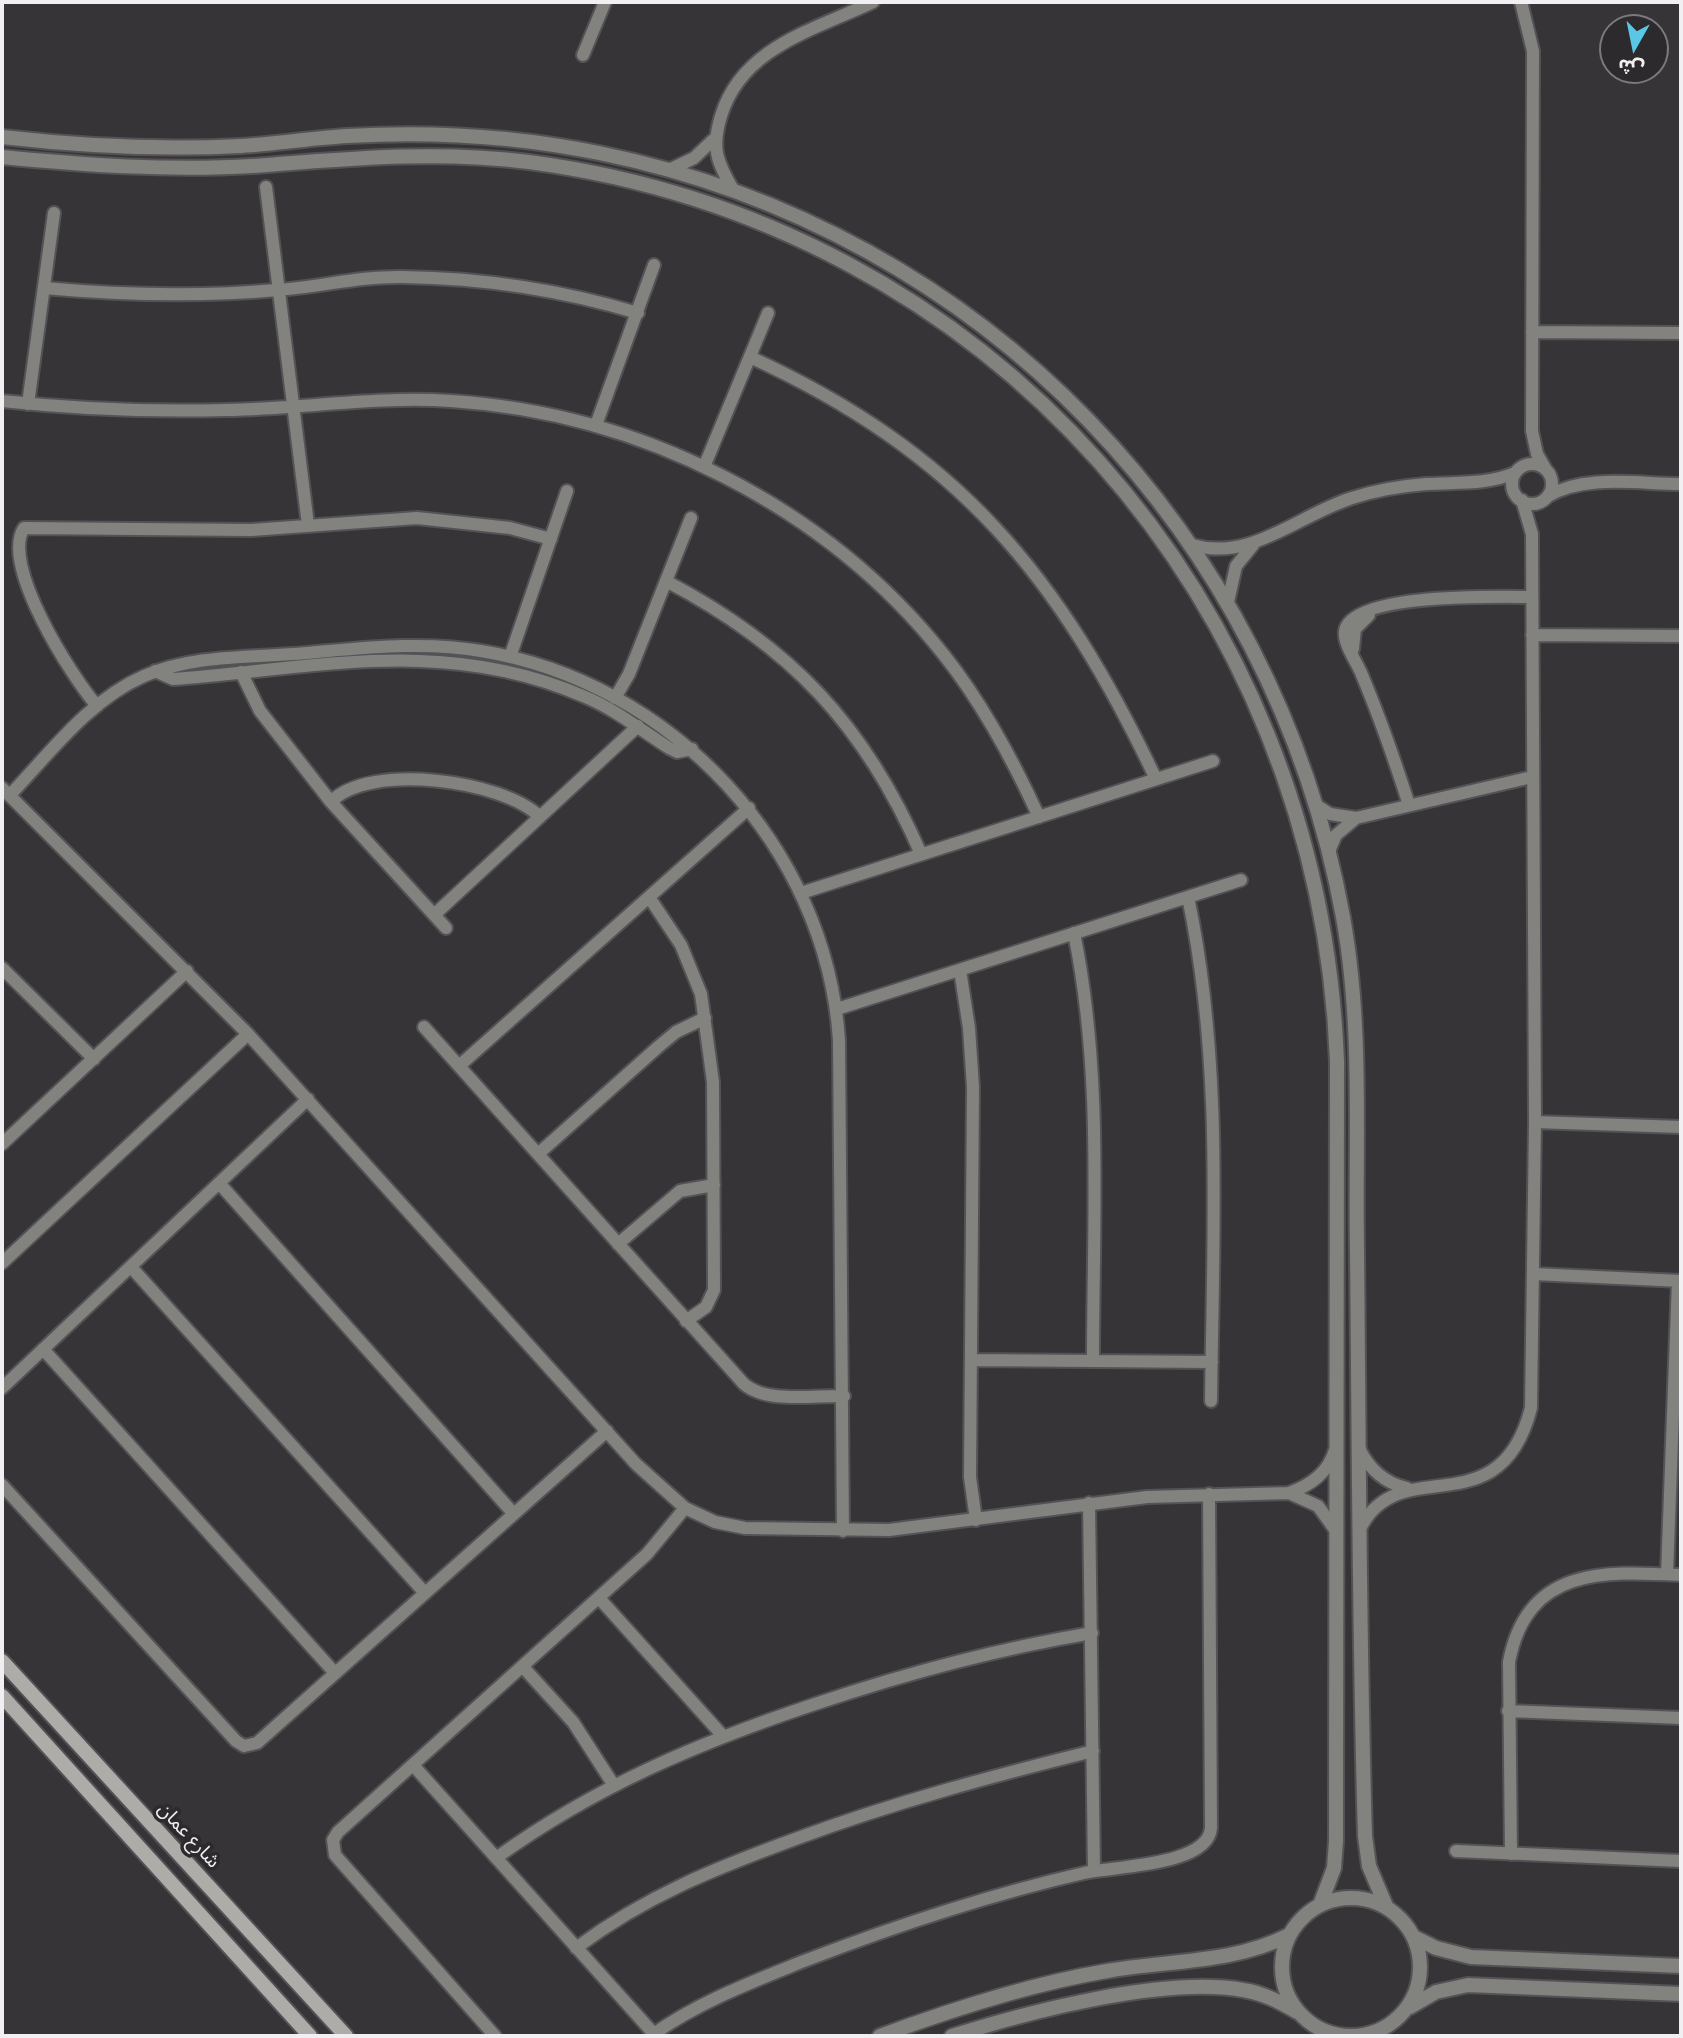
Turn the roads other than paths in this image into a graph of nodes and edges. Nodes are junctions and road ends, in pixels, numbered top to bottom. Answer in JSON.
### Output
{"nodes":[{"id":1,"x":605,"y":2,"type":"edge"},
{"id":2,"x":873,"y":2,"type":"edge"},
{"id":3,"x":1521,"y":2,"type":"edge"},
{"id":4,"x":583,"y":55,"type":"dead end"},
{"id":5,"x":2,"y":137,"type":"edge"},
{"id":6,"x":713,"y":140,"type":"junction"},
{"id":7,"x":2,"y":157,"type":"edge"},
{"id":8,"x":669,"y":170,"type":"junction"},
{"id":9,"x":267,"y":187,"type":"dead end"},
{"id":10,"x":734,"y":191,"type":"junction"},
{"id":11,"x":54,"y":214,"type":"dead end"},
{"id":12,"x":654,"y":265,"type":"dead end"},
{"id":13,"x":44,"y":288,"type":"junction"},
{"id":14,"x":278,"y":290,"type":"junction"},
{"id":15,"x":638,"y":313,"type":"junction"},
{"id":16,"x":768,"y":313,"type":"dead end"},
{"id":17,"x":1532,"y":332,"type":"junction"},
{"id":18,"x":1681,"y":333,"type":"edge"},
{"id":19,"x":750,"y":357,"type":"junction"},
{"id":20,"x":2,"y":401,"type":"edge"},
{"id":21,"x":28,"y":404,"type":"junction"},
{"id":22,"x":293,"y":407,"type":"junction"},
{"id":23,"x":596,"y":425,"type":"junction"},
{"id":24,"x":1532,"y":431,"type":"junction"},
{"id":25,"x":705,"y":467,"type":"junction"},
{"id":26,"x":1546,"y":470,"type":"junction"},
{"id":27,"x":1517,"y":471,"type":"junction"},
{"id":28,"x":1482,"y":483,"type":"junction"},
{"id":29,"x":1584,"y":484,"type":"junction"},
{"id":30,"x":1681,"y":484,"type":"edge"},
{"id":31,"x":568,"y":491,"type":"dead end"},
{"id":32,"x":1519,"y":497,"type":"junction"},
{"id":33,"x":1546,"y":498,"type":"junction"},
{"id":34,"x":691,"y":518,"type":"dead end"},
{"id":35,"x":308,"y":525,"type":"junction"},
{"id":36,"x":1532,"y":534,"type":"junction"},
{"id":37,"x":551,"y":539,"type":"junction"},
{"id":38,"x":1253,"y":544,"type":"junction"},
{"id":39,"x":1192,"y":545,"type":"junction"},
{"id":40,"x":666,"y":580,"type":"junction"},
{"id":41,"x":1199,"y":595,"type":"junction"},
{"id":42,"x":1532,"y":597,"type":"junction"},
{"id":43,"x":1228,"y":602,"type":"junction"},
{"id":44,"x":1244,"y":630,"type":"junction"},
{"id":45,"x":1532,"y":635,"type":"junction"},
{"id":46,"x":1681,"y":636,"type":"edge"},
{"id":47,"x":510,"y":657,"type":"junction"},
{"id":48,"x":155,"y":671,"type":"junction"},
{"id":49,"x":241,"y":672,"type":"junction"},
{"id":50,"x":615,"y":698,"type":"junction"},
{"id":51,"x":97,"y":706,"type":"junction"},
{"id":52,"x":638,"y":726,"type":"junction"},
{"id":53,"x":692,"y":749,"type":"junction"},
{"id":54,"x":1213,"y":761,"type":"dead end"},
{"id":55,"x":1532,"y":778,"type":"junction"},
{"id":56,"x":1157,"y":779,"type":"junction"},
{"id":57,"x":6,"y":792,"type":"edge"},
{"id":58,"x":331,"y":802,"type":"junction"},
{"id":59,"x":1316,"y":805,"type":"junction"},
{"id":60,"x":1409,"y":806,"type":"junction"},
{"id":61,"x":749,"y":808,"type":"junction"},
{"id":62,"x":540,"y":817,"type":"junction"},
{"id":63,"x":1040,"y":817,"type":"junction"},
{"id":64,"x":1356,"y":818,"type":"junction"},
{"id":65,"x":1329,"y":851,"type":"junction"},
{"id":66,"x":922,"y":854,"type":"junction"},
{"id":67,"x":1241,"y":880,"type":"dead end"},
{"id":68,"x":801,"y":893,"type":"junction"},
{"id":69,"x":649,"y":897,"type":"junction"},
{"id":70,"x":1188,"y":897,"type":"junction"},
{"id":71,"x":434,"y":915,"type":"junction"},
{"id":72,"x":446,"y":928,"type":"dead end"},
{"id":73,"x":1074,"y":933,"type":"junction"},
{"id":74,"x":2,"y":968,"type":"edge"},
{"id":75,"x":960,"y":970,"type":"junction"},
{"id":76,"x":187,"y":971,"type":"junction"},
{"id":77,"x":837,"y":1009,"type":"junction"},
{"id":78,"x":705,"y":1018,"type":"junction"},
{"id":79,"x":424,"y":1027,"type":"dead end"},
{"id":80,"x":248,"y":1034,"type":"junction"},
{"id":81,"x":94,"y":1059,"type":"junction"},
{"id":82,"x":459,"y":1066,"type":"junction"},
{"id":83,"x":308,"y":1099,"type":"junction"},
{"id":84,"x":1535,"y":1122,"type":"junction"},
{"id":85,"x":1681,"y":1127,"type":"edge"},
{"id":86,"x":3,"y":1139,"type":"edge"},
{"id":87,"x":538,"y":1154,"type":"junction"},
{"id":88,"x":219,"y":1183,"type":"junction"},
{"id":89,"x":714,"y":1185,"type":"junction"},
{"id":90,"x":618,"y":1244,"type":"junction"},
{"id":91,"x":2,"y":1263,"type":"edge"},
{"id":92,"x":131,"y":1267,"type":"junction"},
{"id":93,"x":1534,"y":1274,"type":"junction"},
{"id":94,"x":1679,"y":1281,"type":"edge"},
{"id":95,"x":686,"y":1321,"type":"junction"},
{"id":96,"x":44,"y":1349,"type":"junction"},
{"id":97,"x":973,"y":1360,"type":"junction"},
{"id":98,"x":1093,"y":1361,"type":"junction"},
{"id":99,"x":1212,"y":1362,"type":"junction"},
{"id":100,"x":2,"y":1388,"type":"edge"},
{"id":101,"x":844,"y":1396,"type":"junction"},
{"id":102,"x":1211,"y":1401,"type":"dead end"},
{"id":103,"x":607,"y":1431,"type":"junction"},
{"id":104,"x":1677,"y":1434,"type":"edge"},
{"id":105,"x":1336,"y":1447,"type":"junction"},
{"id":106,"x":1359,"y":1447,"type":"junction"},
{"id":107,"x":2,"y":1485,"type":"edge"},
{"id":108,"x":1411,"y":1489,"type":"junction"},
{"id":109,"x":1289,"y":1493,"type":"junction"},
{"id":110,"x":1209,"y":1494,"type":"junction"},
{"id":111,"x":1089,"y":1503,"type":"junction"},
{"id":112,"x":685,"y":1508,"type":"junction"},
{"id":113,"x":513,"y":1513,"type":"junction"},
{"id":114,"x":976,"y":1520,"type":"junction"},
{"id":115,"x":844,"y":1531,"type":"junction"},
{"id":116,"x":1337,"y":1531,"type":"junction"},
{"id":117,"x":1359,"y":1531,"type":"junction"},
{"id":118,"x":1667,"y":1574,"type":"junction"},
{"id":119,"x":1681,"y":1575,"type":"edge"},
{"id":120,"x":425,"y":1592,"type":"junction"},
{"id":121,"x":599,"y":1598,"type":"junction"},
{"id":122,"x":1092,"y":1633,"type":"junction"},
{"id":123,"x":2,"y":1661,"type":"edge"},
{"id":124,"x":523,"y":1667,"type":"junction"},
{"id":125,"x":335,"y":1673,"type":"junction"},
{"id":126,"x":2,"y":1696,"type":"edge"},
{"id":127,"x":1508,"y":1711,"type":"junction"},
{"id":128,"x":1681,"y":1718,"type":"edge"},
{"id":129,"x":723,"y":1736,"type":"junction"},
{"id":130,"x":1093,"y":1751,"type":"junction"},
{"id":131,"x":413,"y":1765,"type":"junction"},
{"id":132,"x":613,"y":1784,"type":"junction"},
{"id":133,"x":1456,"y":1851,"type":"dead end"},
{"id":134,"x":1511,"y":1854,"type":"junction"},
{"id":135,"x":496,"y":1858,"type":"junction"},
{"id":136,"x":1681,"y":1861,"type":"edge"},
{"id":137,"x":1094,"y":1871,"type":"junction"},
{"id":138,"x":1320,"y":1905,"type":"junction"},
{"id":139,"x":1386,"y":1906,"type":"junction"},
{"id":140,"x":1289,"y":1935,"type":"junction"},
{"id":141,"x":1415,"y":1937,"type":"junction"},
{"id":142,"x":576,"y":1948,"type":"junction"},
{"id":143,"x":1681,"y":1966,"type":"edge"},
{"id":144,"x":1681,"y":1994,"type":"edge"},
{"id":145,"x":1406,"y":2009,"type":"junction"},
{"id":146,"x":1300,"y":2014,"type":"junction"},
{"id":147,"x":1388,"y":2030,"type":"edge"},
{"id":148,"x":1327,"y":2034,"type":"edge"},
{"id":149,"x":652,"y":2035,"type":"edge"},
{"id":150,"x":310,"y":2036,"type":"edge"},
{"id":151,"x":346,"y":2036,"type":"edge"},
{"id":152,"x":495,"y":2036,"type":"edge"},
{"id":153,"x":880,"y":2036,"type":"edge"},
{"id":154,"x":952,"y":2036,"type":"edge"}],
"edges":[{"from":1,"to":4,"type":"street"},
{"from":2,"to":6,"type":"street"},
{"from":3,"to":17,"type":"street"},
{"from":5,"to":8,"type":"street"},
{"from":6,"to":8,"type":"street"},
{"from":6,"to":10,"type":"street"},
{"from":7,"to":41,"type":"street"},
{"from":8,"to":10,"type":"street"},
{"from":9,"to":14,"type":"street"},
{"from":10,"to":39,"type":"street"},
{"from":11,"to":13,"type":"street"},
{"from":12,"to":15,"type":"street"},
{"from":13,"to":14,"type":"street"},
{"from":13,"to":21,"type":"street"},
{"from":14,"to":15,"type":"street"},
{"from":14,"to":22,"type":"street"},
{"from":15,"to":23,"type":"street"},
{"from":16,"to":19,"type":"street"},
{"from":17,"to":18,"type":"street"},
{"from":17,"to":24,"type":"street"},
{"from":19,"to":25,"type":"street"},
{"from":19,"to":56,"type":"street"},
{"from":20,"to":21,"type":"street"},
{"from":21,"to":22,"type":"street"},
{"from":22,"to":23,"type":"street"},
{"from":22,"to":35,"type":"street"},
{"from":23,"to":25,"type":"street"},
{"from":24,"to":26,"type":"street"},
{"from":24,"to":27,"type":"street"},
{"from":25,"to":63,"type":"street"},
{"from":26,"to":27,"type":"street"},
{"from":26,"to":29,"type":"street"},
{"from":26,"to":33,"type":"street"},
{"from":27,"to":28,"type":"street"},
{"from":27,"to":32,"type":"street"},
{"from":28,"to":32,"type":"street"},
{"from":28,"to":38,"type":"street"},
{"from":29,"to":30,"type":"street"},
{"from":29,"to":33,"type":"street"},
{"from":31,"to":37,"type":"street"},
{"from":32,"to":33,"type":"street"},
{"from":32,"to":36,"type":"street"},
{"from":33,"to":36,"type":"street"},
{"from":34,"to":40,"type":"street"},
{"from":35,"to":37,"type":"street"},
{"from":35,"to":51,"type":"street"},
{"from":36,"to":42,"type":"street"},
{"from":37,"to":47,"type":"street"},
{"from":38,"to":39,"type":"street"},
{"from":38,"to":43,"type":"street"},
{"from":39,"to":43,"type":"street"},
{"from":40,"to":50,"type":"street"},
{"from":40,"to":66,"type":"street"},
{"from":41,"to":44,"type":"street"},
{"from":41,"to":105,"type":"street"},
{"from":42,"to":45,"type":"street"},
{"from":42,"to":60,"type":"street"},
{"from":43,"to":44,"type":"street"},
{"from":44,"to":59,"type":"street"},
{"from":45,"to":46,"type":"street"},
{"from":45,"to":55,"type":"street"},
{"from":47,"to":48,"type":"street"},
{"from":47,"to":50,"type":"street"},
{"from":48,"to":49,"type":"street"},
{"from":48,"to":51,"type":"street"},
{"from":49,"to":52,"type":"street"},
{"from":49,"to":58,"type":"street"},
{"from":50,"to":53,"type":"street"},
{"from":51,"to":57,"type":"street"},
{"from":52,"to":53,"type":"street"},
{"from":52,"to":62,"type":"street"},
{"from":53,"to":61,"type":"street"},
{"from":54,"to":56,"type":"street"},
{"from":55,"to":60,"type":"street"},
{"from":55,"to":84,"type":"street"},
{"from":56,"to":63,"type":"street"},
{"from":57,"to":76,"type":"street"},
{"from":58,"to":62,"type":"street"},
{"from":58,"to":71,"type":"street"},
{"from":59,"to":64,"type":"street"},
{"from":59,"to":65,"type":"street"},
{"from":60,"to":64,"type":"street"},
{"from":61,"to":68,"type":"street"},
{"from":61,"to":69,"type":"street"},
{"from":62,"to":71,"type":"street"},
{"from":63,"to":66,"type":"street"},
{"from":64,"to":65,"type":"street"},
{"from":65,"to":106,"type":"street"},
{"from":66,"to":68,"type":"street"},
{"from":67,"to":70,"type":"street"},
{"from":68,"to":77,"type":"street"},
{"from":69,"to":78,"type":"street"},
{"from":69,"to":82,"type":"street"},
{"from":70,"to":73,"type":"street"},
{"from":70,"to":99,"type":"street"},
{"from":71,"to":72,"type":"street"},
{"from":73,"to":75,"type":"street"},
{"from":73,"to":98,"type":"street"},
{"from":74,"to":81,"type":"street"},
{"from":75,"to":77,"type":"street"},
{"from":75,"to":97,"type":"street"},
{"from":76,"to":80,"type":"street"},
{"from":76,"to":81,"type":"street"},
{"from":77,"to":101,"type":"street"},
{"from":78,"to":87,"type":"street"},
{"from":78,"to":89,"type":"street"},
{"from":79,"to":82,"type":"street"},
{"from":80,"to":83,"type":"street"},
{"from":80,"to":91,"type":"street"},
{"from":81,"to":86,"type":"street"},
{"from":82,"to":87,"type":"street"},
{"from":83,"to":88,"type":"street"},
{"from":83,"to":103,"type":"street"},
{"from":84,"to":85,"type":"street"},
{"from":84,"to":93,"type":"street"},
{"from":87,"to":90,"type":"street"},
{"from":88,"to":92,"type":"street"},
{"from":88,"to":113,"type":"street"},
{"from":89,"to":90,"type":"street"},
{"from":89,"to":95,"type":"street"},
{"from":90,"to":95,"type":"street"},
{"from":92,"to":96,"type":"street"},
{"from":92,"to":120,"type":"street"},
{"from":93,"to":94,"type":"street"},
{"from":93,"to":108,"type":"street"},
{"from":94,"to":104,"type":"street"},
{"from":95,"to":101,"type":"street"},
{"from":96,"to":100,"type":"street"},
{"from":96,"to":125,"type":"street"},
{"from":97,"to":98,"type":"street"},
{"from":97,"to":114,"type":"street"},
{"from":98,"to":99,"type":"street"},
{"from":99,"to":102,"type":"street"},
{"from":101,"to":115,"type":"street"},
{"from":103,"to":112,"type":"street"},
{"from":103,"to":113,"type":"street"},
{"from":104,"to":118,"type":"street"},
{"from":105,"to":109,"type":"street"},
{"from":105,"to":116,"type":"street"},
{"from":106,"to":108,"type":"street"},
{"from":106,"to":117,"type":"street"},
{"from":107,"to":125,"type":"street"},
{"from":108,"to":117,"type":"street"},
{"from":109,"to":110,"type":"street"},
{"from":109,"to":116,"type":"street"},
{"from":110,"to":111,"type":"street"},
{"from":110,"to":137,"type":"street"},
{"from":111,"to":114,"type":"street"},
{"from":111,"to":122,"type":"street"},
{"from":112,"to":115,"type":"street"},
{"from":112,"to":121,"type":"street"},
{"from":113,"to":120,"type":"street"},
{"from":114,"to":115,"type":"street"},
{"from":116,"to":138,"type":"street"},
{"from":117,"to":139,"type":"street"},
{"from":118,"to":119,"type":"street"},
{"from":118,"to":127,"type":"street"},
{"from":120,"to":125,"type":"street"},
{"from":121,"to":124,"type":"street"},
{"from":121,"to":129,"type":"street"},
{"from":122,"to":129,"type":"street"},
{"from":122,"to":130,"type":"street"},
{"from":123,"to":151,"type":"main road","name":"شارع عمان"},
{"from":124,"to":131,"type":"street"},
{"from":124,"to":132,"type":"street"},
{"from":126,"to":150,"type":"main road"},
{"from":127,"to":128,"type":"street"},
{"from":127,"to":134,"type":"street"},
{"from":129,"to":132,"type":"street"},
{"from":130,"to":137,"type":"street"},
{"from":130,"to":142,"type":"street"},
{"from":131,"to":135,"type":"street"},
{"from":131,"to":152,"type":"street"},
{"from":132,"to":135,"type":"street"},
{"from":133,"to":134,"type":"street"},
{"from":134,"to":136,"type":"street"},
{"from":135,"to":142,"type":"street"},
{"from":137,"to":149,"type":"street"},
{"from":138,"to":139,"type":"street"},
{"from":138,"to":140,"type":"street"},
{"from":139,"to":141,"type":"street"},
{"from":140,"to":146,"type":"street"},
{"from":140,"to":153,"type":"street"},
{"from":141,"to":143,"type":"street"},
{"from":141,"to":145,"type":"street"},
{"from":142,"to":149,"type":"street"},
{"from":144,"to":145,"type":"street"},
{"from":145,"to":147,"type":"street"},
{"from":146,"to":148,"type":"street"},
{"from":146,"to":154,"type":"street"},
{"from":147,"to":148,"type":"street"}]}
